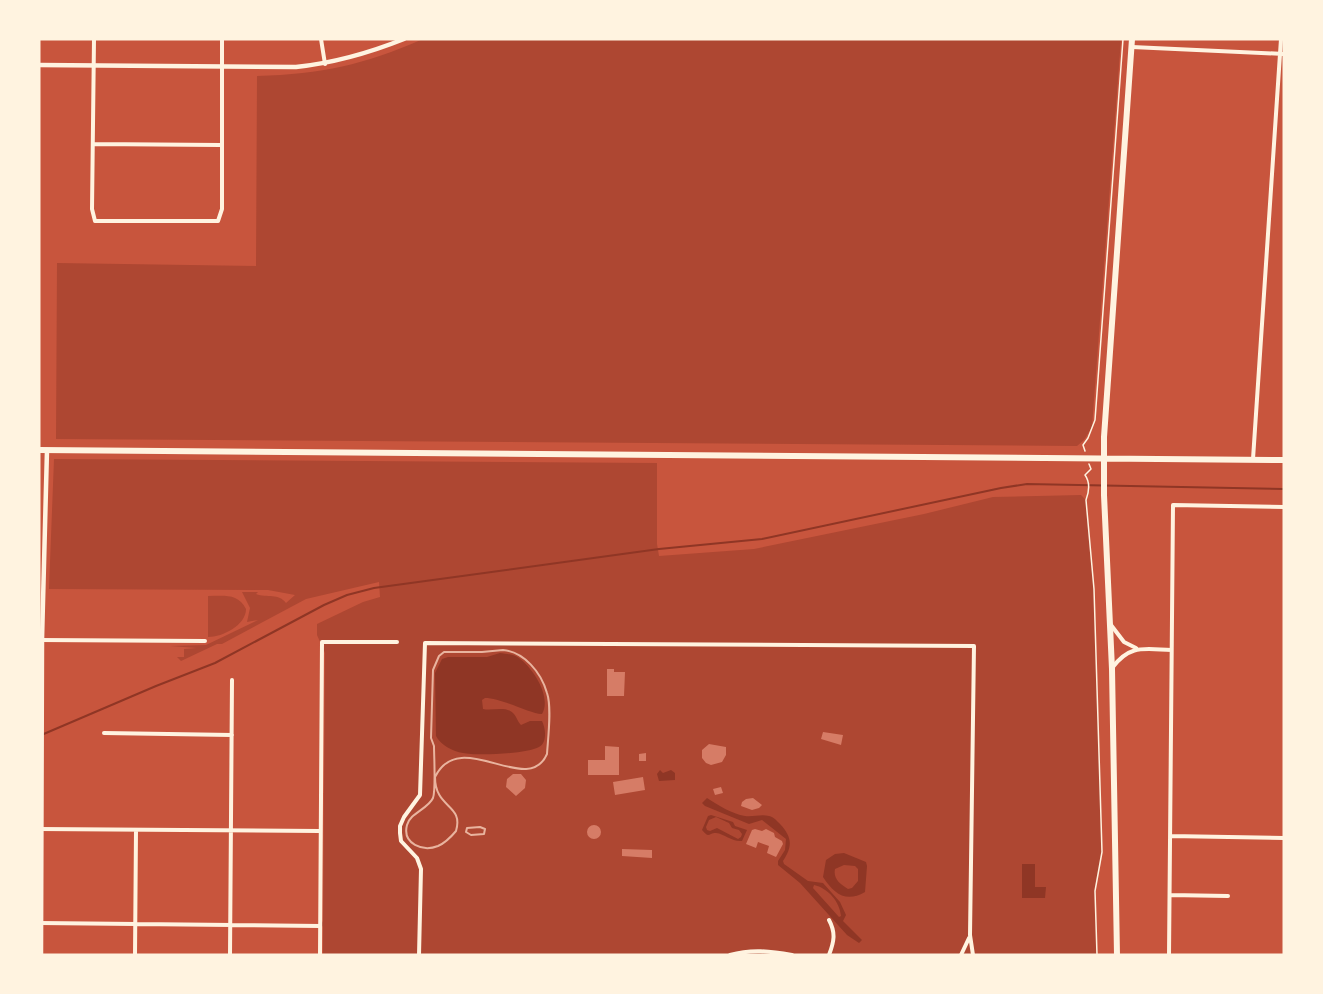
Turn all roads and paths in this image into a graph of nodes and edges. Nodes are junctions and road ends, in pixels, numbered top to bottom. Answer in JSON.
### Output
{"nodes":[{"id":1,"x":94,"y":39,"type":"edge"},
{"id":2,"x":222,"y":39,"type":"edge"},
{"id":3,"x":321,"y":39,"type":"edge"},
{"id":4,"x":404,"y":39,"type":"edge"},
{"id":5,"x":1123,"y":39,"type":"edge"},
{"id":6,"x":1132,"y":39,"type":"edge"},
{"id":7,"x":1281,"y":39,"type":"edge"},
{"id":8,"x":1132,"y":47,"type":"junction"},
{"id":9,"x":1282,"y":53,"type":"edge"},
{"id":10,"x":325,"y":64,"type":"junction"},
{"id":11,"x":39,"y":65,"type":"edge"},
{"id":12,"x":94,"y":65,"type":"junction"},
{"id":13,"x":221,"y":66,"type":"junction"},
{"id":14,"x":93,"y":144,"type":"junction"},
{"id":15,"x":220,"y":146,"type":"junction"},
{"id":16,"x":39,"y":450,"type":"edge"},
{"id":17,"x":47,"y":450,"type":"junction"},
{"id":18,"x":1087,"y":458,"type":"junction"},
{"id":19,"x":1104,"y":458,"type":"junction"},
{"id":20,"x":1253,"y":459,"type":"junction"},
{"id":21,"x":1284,"y":459,"type":"edge"},
{"id":22,"x":1284,"y":507,"type":"edge"},
{"id":23,"x":39,"y":543,"type":"edge"},
{"id":24,"x":46,"y":543,"type":"junction"},
{"id":25,"x":1110,"y":624,"type":"junction"},
{"id":26,"x":41,"y":640,"type":"edge"},
{"id":27,"x":205,"y":641,"type":"dead end"},
{"id":28,"x":397,"y":642,"type":"dead end"},
{"id":29,"x":1140,"y":649,"type":"junction"},
{"id":30,"x":1171,"y":650,"type":"junction"},
{"id":31,"x":1112,"y":669,"type":"junction"},
{"id":32,"x":232,"y":680,"type":"dead end"},
{"id":33,"x":40,"y":723,"type":"edge"},
{"id":34,"x":105,"y":733,"type":"dead end"},
{"id":35,"x":232,"y":735,"type":"junction"},
{"id":36,"x":40,"y":829,"type":"edge"},
{"id":37,"x":136,"y":830,"type":"junction"},
{"id":38,"x":232,"y":830,"type":"junction"},
{"id":39,"x":320,"y":831,"type":"junction"},
{"id":40,"x":1170,"y":836,"type":"junction"},
{"id":41,"x":1284,"y":838,"type":"edge"},
{"id":42,"x":1170,"y":895,"type":"junction"},
{"id":43,"x":1228,"y":896,"type":"dead end"},
{"id":44,"x":829,"y":920,"type":"dead end"},
{"id":45,"x":40,"y":923,"type":"edge"},
{"id":46,"x":135,"y":924,"type":"junction"},
{"id":47,"x":231,"y":925,"type":"junction"},
{"id":48,"x":320,"y":926,"type":"junction"},
{"id":49,"x":970,"y":935,"type":"junction"},
{"id":50,"x":40,"y":955,"type":"edge"},
{"id":51,"x":135,"y":955,"type":"edge"},
{"id":52,"x":230,"y":955,"type":"edge"},
{"id":53,"x":320,"y":955,"type":"edge"},
{"id":54,"x":419,"y":955,"type":"edge"},
{"id":55,"x":730,"y":955,"type":"edge"},
{"id":56,"x":792,"y":955,"type":"edge"},
{"id":57,"x":829,"y":955,"type":"edge"},
{"id":58,"x":961,"y":955,"type":"edge"},
{"id":59,"x":973,"y":955,"type":"edge"},
{"id":60,"x":1097,"y":955,"type":"edge"},
{"id":61,"x":1118,"y":955,"type":"edge"},
{"id":62,"x":1169,"y":955,"type":"edge"}],
"edges":[{"from":1,"to":12,"type":"street"},
{"from":2,"to":13,"type":"street"},
{"from":3,"to":10,"type":"street"},
{"from":4,"to":10,"type":"street"},
{"from":5,"to":18,"type":"path"},
{"from":6,"to":8,"type":"main road"},
{"from":7,"to":9,"type":"street"},
{"from":8,"to":9,"type":"street"},
{"from":8,"to":19,"type":"main road"},
{"from":9,"to":20,"type":"street"},
{"from":10,"to":13,"type":"street"},
{"from":11,"to":12,"type":"street"},
{"from":12,"to":13,"type":"street"},
{"from":12,"to":14,"type":"street"},
{"from":13,"to":15,"type":"street"},
{"from":14,"to":15,"type":"street"},
{"from":14,"to":15,"type":"street"},
{"from":16,"to":17,"type":"main road"},
{"from":17,"to":18,"type":"main road"},
{"from":17,"to":24,"type":"street"},
{"from":18,"to":19,"type":"main road"},
{"from":18,"to":60,"type":"path"},
{"from":19,"to":20,"type":"main road"},
{"from":19,"to":25,"type":"main road"},
{"from":20,"to":21,"type":"main road"},
{"from":22,"to":30,"type":"street"},
{"from":23,"to":24,"type":"street"},
{"from":24,"to":26,"type":"street"},
{"from":25,"to":29,"type":"street"},
{"from":25,"to":31,"type":"main road"},
{"from":26,"to":27,"type":"street"},
{"from":26,"to":33,"type":"street"},
{"from":28,"to":39,"type":"street"},
{"from":29,"to":30,"type":"street"},
{"from":29,"to":31,"type":"street"},
{"from":30,"to":40,"type":"street"},
{"from":31,"to":61,"type":"main road"},
{"from":32,"to":35,"type":"street"},
{"from":33,"to":36,"type":"street"},
{"from":34,"to":35,"type":"street"},
{"from":35,"to":38,"type":"street"},
{"from":36,"to":37,"type":"street"},
{"from":36,"to":45,"type":"street"},
{"from":37,"to":38,"type":"street"},
{"from":37,"to":46,"type":"street"},
{"from":38,"to":39,"type":"street"},
{"from":38,"to":47,"type":"street"},
{"from":39,"to":48,"type":"street"},
{"from":40,"to":41,"type":"street"},
{"from":40,"to":42,"type":"street"},
{"from":42,"to":43,"type":"street"},
{"from":42,"to":62,"type":"street"},
{"from":44,"to":57,"type":"street"},
{"from":45,"to":46,"type":"street"},
{"from":45,"to":50,"type":"street"},
{"from":46,"to":47,"type":"street"},
{"from":46,"to":51,"type":"street"},
{"from":47,"to":48,"type":"street"},
{"from":47,"to":52,"type":"street"},
{"from":48,"to":53,"type":"street"},
{"from":49,"to":54,"type":"street"},
{"from":49,"to":58,"type":"street"},
{"from":49,"to":59,"type":"street"},
{"from":55,"to":56,"type":"street"}]}
